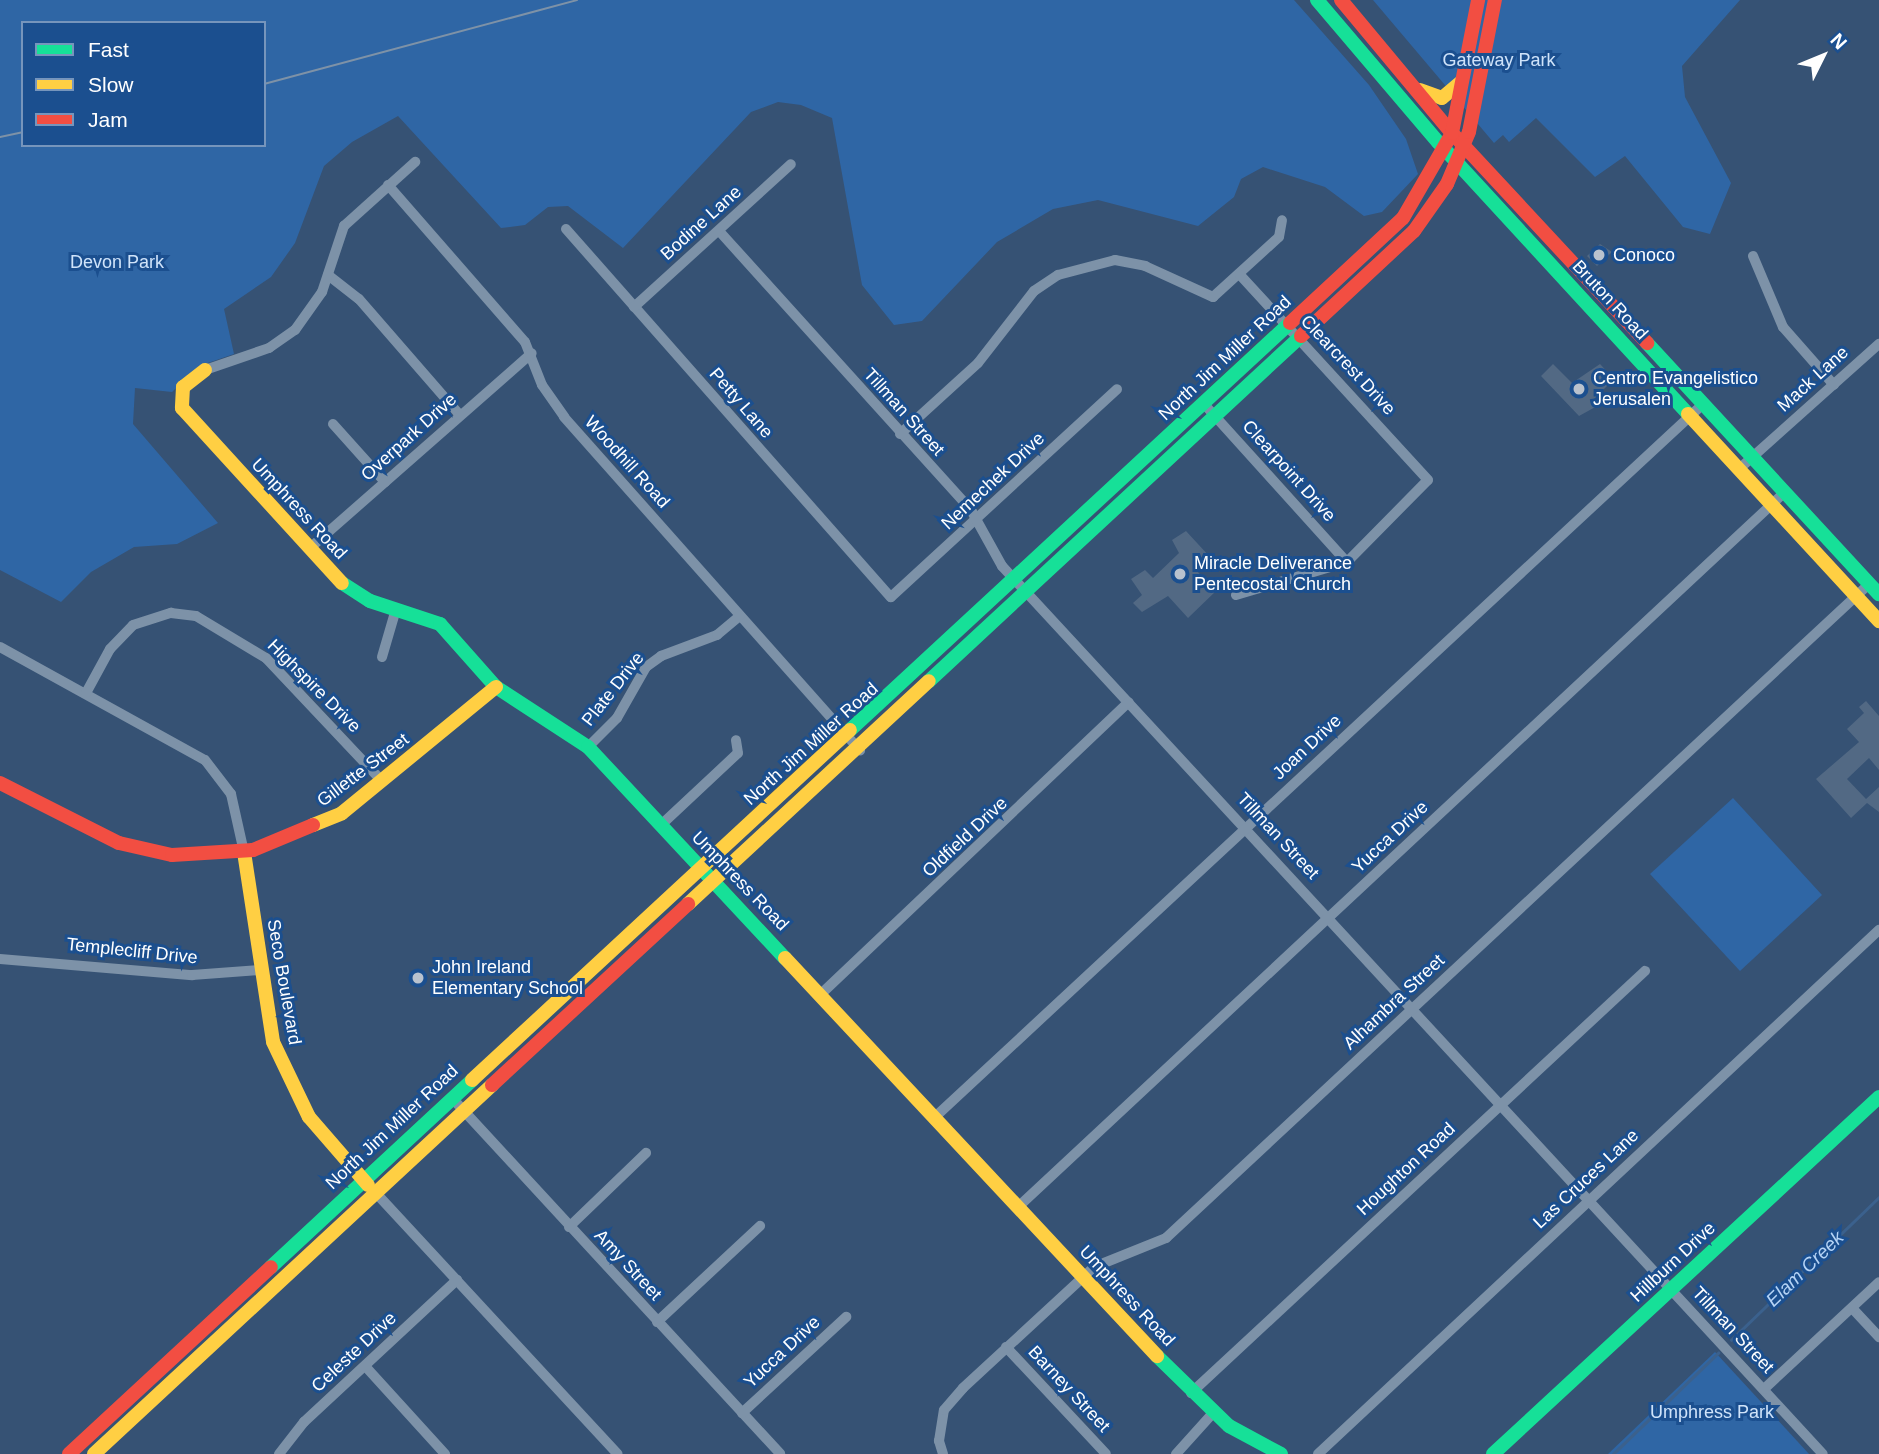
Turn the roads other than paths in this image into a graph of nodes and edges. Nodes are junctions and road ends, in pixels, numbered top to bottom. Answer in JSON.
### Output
{"nodes":[{"id":1,"x":1317,"y":0,"type":"edge"},
{"id":2,"x":1341,"y":0,"type":"edge"},
{"id":3,"x":1478,"y":0,"type":"edge"},
{"id":4,"x":1495,"y":0,"type":"edge"},
{"id":5,"x":1462,"y":81,"type":"junction"},
{"id":6,"x":1411,"y":84,"type":"junction"},
{"id":7,"x":1452,"y":133,"type":"junction"},
{"id":8,"x":1464,"y":145,"type":"junction"},
{"id":9,"x":1446,"y":150,"type":"junction"},
{"id":10,"x":415,"y":162,"type":"dead end"},
{"id":11,"x":1458,"y":163,"type":"junction"},
{"id":12,"x":791,"y":164,"type":"dead end"},
{"id":13,"x":388,"y":185,"type":"junction"},
{"id":14,"x":1282,"y":220,"type":"dead end"},
{"id":15,"x":566,"y":229,"type":"dead end"},
{"id":16,"x":720,"y":232,"type":"junction"},
{"id":17,"x":1376,"y":245,"type":"junction"},
{"id":18,"x":1753,"y":256,"type":"dead end"},
{"id":19,"x":1387,"y":257,"type":"junction"},
{"id":20,"x":328,"y":275,"type":"junction"},
{"id":21,"x":1240,"y":275,"type":"junction"},
{"id":22,"x":1610,"y":303,"type":"junction"},
{"id":23,"x":634,"y":307,"type":"junction"},
{"id":24,"x":1597,"y":315,"type":"junction"},
{"id":25,"x":1287,"y":326,"type":"junction"},
{"id":26,"x":1299,"y":339,"type":"junction"},
{"id":27,"x":1879,"y":344,"type":"edge"},
{"id":28,"x":532,"y":353,"type":"junction"},
{"id":29,"x":205,"y":370,"type":"joint"},
{"id":30,"x":1834,"y":385,"type":"junction"},
{"id":31,"x":1117,"y":388,"type":"dead end"},
{"id":32,"x":1204,"y":404,"type":"junction"},
{"id":33,"x":1703,"y":404,"type":"junction"},
{"id":34,"x":460,"y":415,"type":"junction"},
{"id":35,"x":1216,"y":416,"type":"junction"},
{"id":36,"x":1690,"y":416,"type":"junction"},
{"id":37,"x":333,"y":424,"type":"dead end"},
{"id":38,"x":900,"y":434,"type":"junction"},
{"id":39,"x":1753,"y":457,"type":"junction"},
{"id":40,"x":1739,"y":469,"type":"junction"},
{"id":41,"x":385,"y":482,"type":"junction"},
{"id":42,"x":1785,"y":492,"type":"junction"},
{"id":43,"x":1771,"y":504,"type":"junction"},
{"id":44,"x":977,"y":521,"type":"junction"},
{"id":45,"x":310,"y":548,"type":"junction"},
{"id":46,"x":1347,"y":562,"type":"junction"},
{"id":47,"x":1017,"y":580,"type":"junction"},
{"id":48,"x":1874,"y":589,"type":"edge"},
{"id":49,"x":1028,"y":592,"type":"junction"},
{"id":50,"x":1236,"y":595,"type":"dead end"},
{"id":51,"x":892,"y":596,"type":"joint"},
{"id":52,"x":1856,"y":596,"type":"junction"},
{"id":53,"x":396,"y":609,"type":"junction"},
{"id":54,"x":740,"y":616,"type":"junction"},
{"id":55,"x":1879,"y":621,"type":"edge"},
{"id":56,"x":0,"y":647,"type":"edge"},
{"id":57,"x":382,"y":657,"type":"dead end"},
{"id":58,"x":496,"y":687,"type":"junction"},
{"id":59,"x":86,"y":693,"type":"junction"},
{"id":60,"x":1129,"y":702,"type":"junction"},
{"id":61,"x":848,"y":738,"type":"junction"},
{"id":62,"x":736,"y":740,"type":"dead end"},
{"id":63,"x":588,"y":747,"type":"junction"},
{"id":64,"x":860,"y":750,"type":"junction"},
{"id":65,"x":383,"y":782,"type":"junction"},
{"id":66,"x":0,"y":783,"type":"edge"},
{"id":67,"x":661,"y":825,"type":"junction"},
{"id":68,"x":1246,"y":828,"type":"junction"},
{"id":69,"x":244,"y":852,"type":"junction"},
{"id":70,"x":702,"y":869,"type":"junction"},
{"id":71,"x":713,"y":881,"type":"junction"},
{"id":72,"x":1329,"y":917,"type":"junction"},
{"id":73,"x":1879,"y":930,"type":"edge"},
{"id":74,"x":0,"y":959,"type":"edge"},
{"id":75,"x":592,"y":966,"type":"junction"},
{"id":76,"x":260,"y":970,"type":"junction"},
{"id":77,"x":1645,"y":971,"type":"dead end"},
{"id":78,"x":604,"y":979,"type":"junction"},
{"id":79,"x":821,"y":995,"type":"junction"},
{"id":80,"x":1413,"y":1008,"type":"junction"},
{"id":81,"x":1879,"y":1097,"type":"edge"},
{"id":82,"x":452,"y":1098,"type":"junction"},
{"id":83,"x":1502,"y":1103,"type":"junction"},
{"id":84,"x":462,"y":1110,"type":"junction"},
{"id":85,"x":935,"y":1117,"type":"junction"},
{"id":86,"x":646,"y":1153,"type":"dead end"},
{"id":87,"x":363,"y":1180,"type":"junction"},
{"id":88,"x":375,"y":1192,"type":"junction"},
{"id":89,"x":1589,"y":1200,"type":"junction"},
{"id":90,"x":1018,"y":1207,"type":"junction"},
{"id":91,"x":760,"y":1226,"type":"dead end"},
{"id":92,"x":569,"y":1227,"type":"junction"},
{"id":93,"x":1083,"y":1277,"type":"junction"},
{"id":94,"x":457,"y":1280,"type":"junction"},
{"id":95,"x":1879,"y":1282,"type":"edge"},
{"id":96,"x":1672,"y":1289,"type":"junction"},
{"id":97,"x":1852,"y":1308,"type":"junction"},
{"id":98,"x":846,"y":1317,"type":"dead end"},
{"id":99,"x":657,"y":1322,"type":"junction"},
{"id":100,"x":1879,"y":1337,"type":"edge"},
{"id":101,"x":1006,"y":1347,"type":"junction"},
{"id":102,"x":164,"y":1365,"type":"junction"},
{"id":103,"x":365,"y":1366,"type":"junction"},
{"id":104,"x":176,"y":1377,"type":"junction"},
{"id":105,"x":1764,"y":1389,"type":"junction"},
{"id":106,"x":1191,"y":1393,"type":"junction"},
{"id":107,"x":742,"y":1413,"type":"junction"},
{"id":108,"x":1213,"y":1413,"type":"junction"},
{"id":109,"x":93,"y":1431,"type":"junction"},
{"id":110,"x":99,"y":1450,"type":"edge"},
{"id":111,"x":69,"y":1454,"type":"edge"},
{"id":112,"x":279,"y":1454,"type":"edge"},
{"id":113,"x":446,"y":1454,"type":"edge"},
{"id":114,"x":618,"y":1454,"type":"edge"},
{"id":115,"x":780,"y":1454,"type":"edge"},
{"id":116,"x":943,"y":1454,"type":"edge"},
{"id":117,"x":1106,"y":1454,"type":"edge"},
{"id":118,"x":1176,"y":1454,"type":"edge"},
{"id":119,"x":1281,"y":1454,"type":"edge"},
{"id":120,"x":1318,"y":1454,"type":"edge"},
{"id":121,"x":1493,"y":1454,"type":"edge"},
{"id":122,"x":1823,"y":1454,"type":"edge"}],
"edges":[{"from":1,"to":9,"type":"main road","name":"Bruton Road"},
{"from":2,"to":6,"type":"main road","name":"Bruton Road"},
{"from":3,"to":5,"type":"main road","name":"North Jim Miller Road"},
{"from":4,"to":8,"type":"main road","name":"North Jim Miller Road"},
{"from":5,"to":6,"type":"main road"},
{"from":5,"to":7,"type":"main road","name":"North Jim Miller Road"},
{"from":6,"to":7,"type":"main road","name":"Bruton Road"},
{"from":7,"to":8,"type":"main road","name":"Bruton Road"},
{"from":7,"to":9,"type":"main road","name":"North Jim Miller Road"},
{"from":8,"to":11,"type":"main road","name":"North Jim Miller Road"},
{"from":8,"to":22,"type":"main road","name":"Bruton Road"},
{"from":9,"to":11,"type":"main road","name":"Bruton Road"},
{"from":9,"to":17,"type":"main road","name":"North Jim Miller Road"},
{"from":10,"to":13,"type":"street"},
{"from":11,"to":19,"type":"main road","name":"North Jim Miller Road"},
{"from":11,"to":24,"type":"main road","name":"Bruton Road"},
{"from":12,"to":16,"type":"street","name":"Bodine Lane"},
{"from":13,"to":20,"type":"street"},
{"from":13,"to":28,"type":"street","name":"Woodhill Road"},
{"from":14,"to":21,"type":"street"},
{"from":15,"to":23,"type":"street","name":"Petty Lane"},
{"from":16,"to":23,"type":"street","name":"Bodine Lane"},
{"from":16,"to":38,"type":"street","name":"Tillman Street"},
{"from":17,"to":19,"type":"main road"},
{"from":17,"to":25,"type":"main road","name":"North Jim Miller Road"},
{"from":18,"to":30,"type":"street"},
{"from":19,"to":26,"type":"main road","name":"North Jim Miller Road"},
{"from":20,"to":29,"type":"street"},
{"from":20,"to":34,"type":"street"},
{"from":21,"to":25,"type":"street","name":"Clearcrest Drive"},
{"from":21,"to":38,"type":"street"},
{"from":22,"to":24,"type":"main road"},
{"from":22,"to":33,"type":"main road","name":"Bruton Road"},
{"from":23,"to":51,"type":"street","name":"Petty Lane"},
{"from":24,"to":36,"type":"main road","name":"Bruton Road"},
{"from":25,"to":26,"type":"street","name":"Clearcrest Drive"},
{"from":25,"to":32,"type":"main road","name":"North Jim Miller Road"},
{"from":26,"to":35,"type":"main road","name":"North Jim Miller Road"},
{"from":26,"to":46,"type":"street","name":"Clearcrest Drive"},
{"from":27,"to":30,"type":"street","name":"Mack Lane"},
{"from":28,"to":34,"type":"street","name":"Overpark Drive"},
{"from":28,"to":54,"type":"street","name":"Woodhill Road"},
{"from":29,"to":45,"type":"main road","name":"Umphress Road"},
{"from":30,"to":39,"type":"street","name":"Mack Lane"},
{"from":31,"to":44,"type":"street","name":"Nemechek Drive"},
{"from":32,"to":35,"type":"street","name":"Clearpoint Drive"},
{"from":32,"to":47,"type":"main road","name":"North Jim Miller Road"},
{"from":33,"to":36,"type":"street","name":"Joan Drive"},
{"from":33,"to":39,"type":"main road","name":"Bruton Road"},
{"from":34,"to":41,"type":"street","name":"Overpark Drive"},
{"from":35,"to":46,"type":"street","name":"Clearpoint Drive"},
{"from":35,"to":49,"type":"main road","name":"North Jim Miller Road"},
{"from":36,"to":40,"type":"main road","name":"Bruton Road"},
{"from":36,"to":68,"type":"street","name":"Joan Drive"},
{"from":37,"to":41,"type":"street"},
{"from":38,"to":44,"type":"street","name":"Tillman Street"},
{"from":39,"to":40,"type":"street","name":"Mack Lane"},
{"from":39,"to":42,"type":"main road","name":"Bruton Road"},
{"from":40,"to":43,"type":"main road","name":"Bruton Road"},
{"from":41,"to":45,"type":"street","name":"Overpark Drive"},
{"from":42,"to":43,"type":"street","name":"Yucca Drive"},
{"from":42,"to":48,"type":"main road","name":"Bruton Road"},
{"from":43,"to":52,"type":"main road","name":"Bruton Road"},
{"from":43,"to":72,"type":"street","name":"Yucca Drive"},
{"from":44,"to":47,"type":"street","name":"Tillman Street"},
{"from":44,"to":51,"type":"street","name":"Nemechek Drive"},
{"from":45,"to":53,"type":"main road","name":"Umphress Road"},
{"from":46,"to":50,"type":"street"},
{"from":47,"to":49,"type":"street","name":"Tillman Street"},
{"from":47,"to":61,"type":"main road","name":"North Jim Miller Road"},
{"from":48,"to":52,"type":"street","name":"Alhambra Street"},
{"from":49,"to":60,"type":"street","name":"Tillman Street"},
{"from":49,"to":64,"type":"main road","name":"North Jim Miller Road"},
{"from":52,"to":55,"type":"main road","name":"Bruton Road"},
{"from":52,"to":80,"type":"street","name":"Alhambra Street"},
{"from":53,"to":57,"type":"street"},
{"from":53,"to":58,"type":"main road","name":"Umphress Road"},
{"from":54,"to":61,"type":"street","name":"Woodhill Road"},
{"from":54,"to":63,"type":"street","name":"Plate Drive"},
{"from":56,"to":59,"type":"street","name":"Seco Boulevard"},
{"from":58,"to":63,"type":"main road","name":"Umphress Road"},
{"from":58,"to":65,"type":"main road","name":"Gillette Street"},
{"from":59,"to":65,"type":"street","name":"Highspire Drive"},
{"from":59,"to":69,"type":"street","name":"Seco Boulevard"},
{"from":60,"to":68,"type":"street","name":"Tillman Street"},
{"from":60,"to":79,"type":"street","name":"Oldfield Drive"},
{"from":61,"to":64,"type":"street","name":"Woodhill Road"},
{"from":61,"to":70,"type":"main road","name":"North Jim Miller Road"},
{"from":62,"to":67,"type":"street"},
{"from":63,"to":67,"type":"main road","name":"Umphress Road"},
{"from":64,"to":71,"type":"main road","name":"North Jim Miller Road"},
{"from":65,"to":69,"type":"main road","name":"Gillette Street"},
{"from":66,"to":69,"type":"main road","name":"Gillette Street"},
{"from":67,"to":70,"type":"main road","name":"Umphress Road"},
{"from":68,"to":72,"type":"street","name":"Tillman Street"},
{"from":68,"to":85,"type":"street","name":"Joan Drive"},
{"from":69,"to":76,"type":"main road","name":"Seco Boulevard"},
{"from":70,"to":71,"type":"main road","name":"Umphress Road"},
{"from":70,"to":75,"type":"main road","name":"North Jim Miller Road"},
{"from":71,"to":78,"type":"main road","name":"North Jim Miller Road"},
{"from":71,"to":79,"type":"main road","name":"Umphress Road"},
{"from":72,"to":80,"type":"street","name":"Tillman Street"},
{"from":72,"to":90,"type":"street","name":"Yucca Drive"},
{"from":73,"to":89,"type":"street","name":"Las Cruces Lane"},
{"from":74,"to":76,"type":"street","name":"Templecliff Drive"},
{"from":75,"to":78,"type":"main road"},
{"from":75,"to":82,"type":"main road","name":"North Jim Miller Road"},
{"from":76,"to":87,"type":"main road","name":"Seco Boulevard"},
{"from":77,"to":83,"type":"street","name":"Houghton Road"},
{"from":78,"to":84,"type":"main road","name":"North Jim Miller Road"},
{"from":79,"to":85,"type":"main road","name":"Umphress Road"},
{"from":80,"to":83,"type":"street","name":"Tillman Street"},
{"from":80,"to":93,"type":"street","name":"Alhambra Street"},
{"from":81,"to":96,"type":"main road","name":"Hillburn Drive"},
{"from":82,"to":84,"type":"street","name":"Amy Street"},
{"from":82,"to":87,"type":"main road","name":"North Jim Miller Road"},
{"from":83,"to":89,"type":"street","name":"Tillman Street"},
{"from":83,"to":106,"type":"street","name":"Houghton Road"},
{"from":84,"to":88,"type":"main road","name":"North Jim Miller Road"},
{"from":84,"to":92,"type":"street","name":"Amy Street"},
{"from":85,"to":90,"type":"main road","name":"Umphress Road"},
{"from":86,"to":92,"type":"street"},
{"from":87,"to":88,"type":"main road","name":"Seco Boulevard"},
{"from":87,"to":102,"type":"main road","name":"North Jim Miller Road"},
{"from":88,"to":94,"type":"street","name":"Seco Boulevard"},
{"from":88,"to":104,"type":"main road","name":"North Jim Miller Road"},
{"from":89,"to":96,"type":"street","name":"Tillman Street"},
{"from":89,"to":120,"type":"street","name":"Las Cruces Lane"},
{"from":90,"to":93,"type":"main road","name":"Umphress Road"},
{"from":91,"to":99,"type":"street"},
{"from":92,"to":99,"type":"street","name":"Amy Street"},
{"from":93,"to":101,"type":"street","name":"Alhambra Street"},
{"from":93,"to":106,"type":"main road","name":"Umphress Road"},
{"from":94,"to":103,"type":"street","name":"Celeste Drive"},
{"from":94,"to":114,"type":"street","name":"Seco Boulevard"},
{"from":95,"to":97,"type":"street"},
{"from":96,"to":105,"type":"street","name":"Tillman Street"},
{"from":96,"to":121,"type":"main road","name":"Hillburn Drive"},
{"from":97,"to":100,"type":"street"},
{"from":97,"to":105,"type":"street"},
{"from":98,"to":107,"type":"street","name":"Yucca Drive"},
{"from":99,"to":107,"type":"street","name":"Amy Street"},
{"from":101,"to":116,"type":"street","name":"Alhambra Street"},
{"from":101,"to":117,"type":"street","name":"Barney Street"},
{"from":102,"to":104,"type":"main road"},
{"from":102,"to":109,"type":"main road","name":"North Jim Miller Road"},
{"from":103,"to":112,"type":"street","name":"Celeste Drive"},
{"from":103,"to":113,"type":"street"},
{"from":104,"to":110,"type":"main road","name":"North Jim Miller Road"},
{"from":105,"to":122,"type":"street","name":"Tillman Street"},
{"from":106,"to":108,"type":"main road","name":"Umphress Road"},
{"from":107,"to":115,"type":"street","name":"Amy Street"},
{"from":108,"to":118,"type":"street"},
{"from":108,"to":119,"type":"main road","name":"Umphress Road"},
{"from":109,"to":110,"type":"main road"},
{"from":109,"to":111,"type":"main road","name":"North Jim Miller Road"}]}
